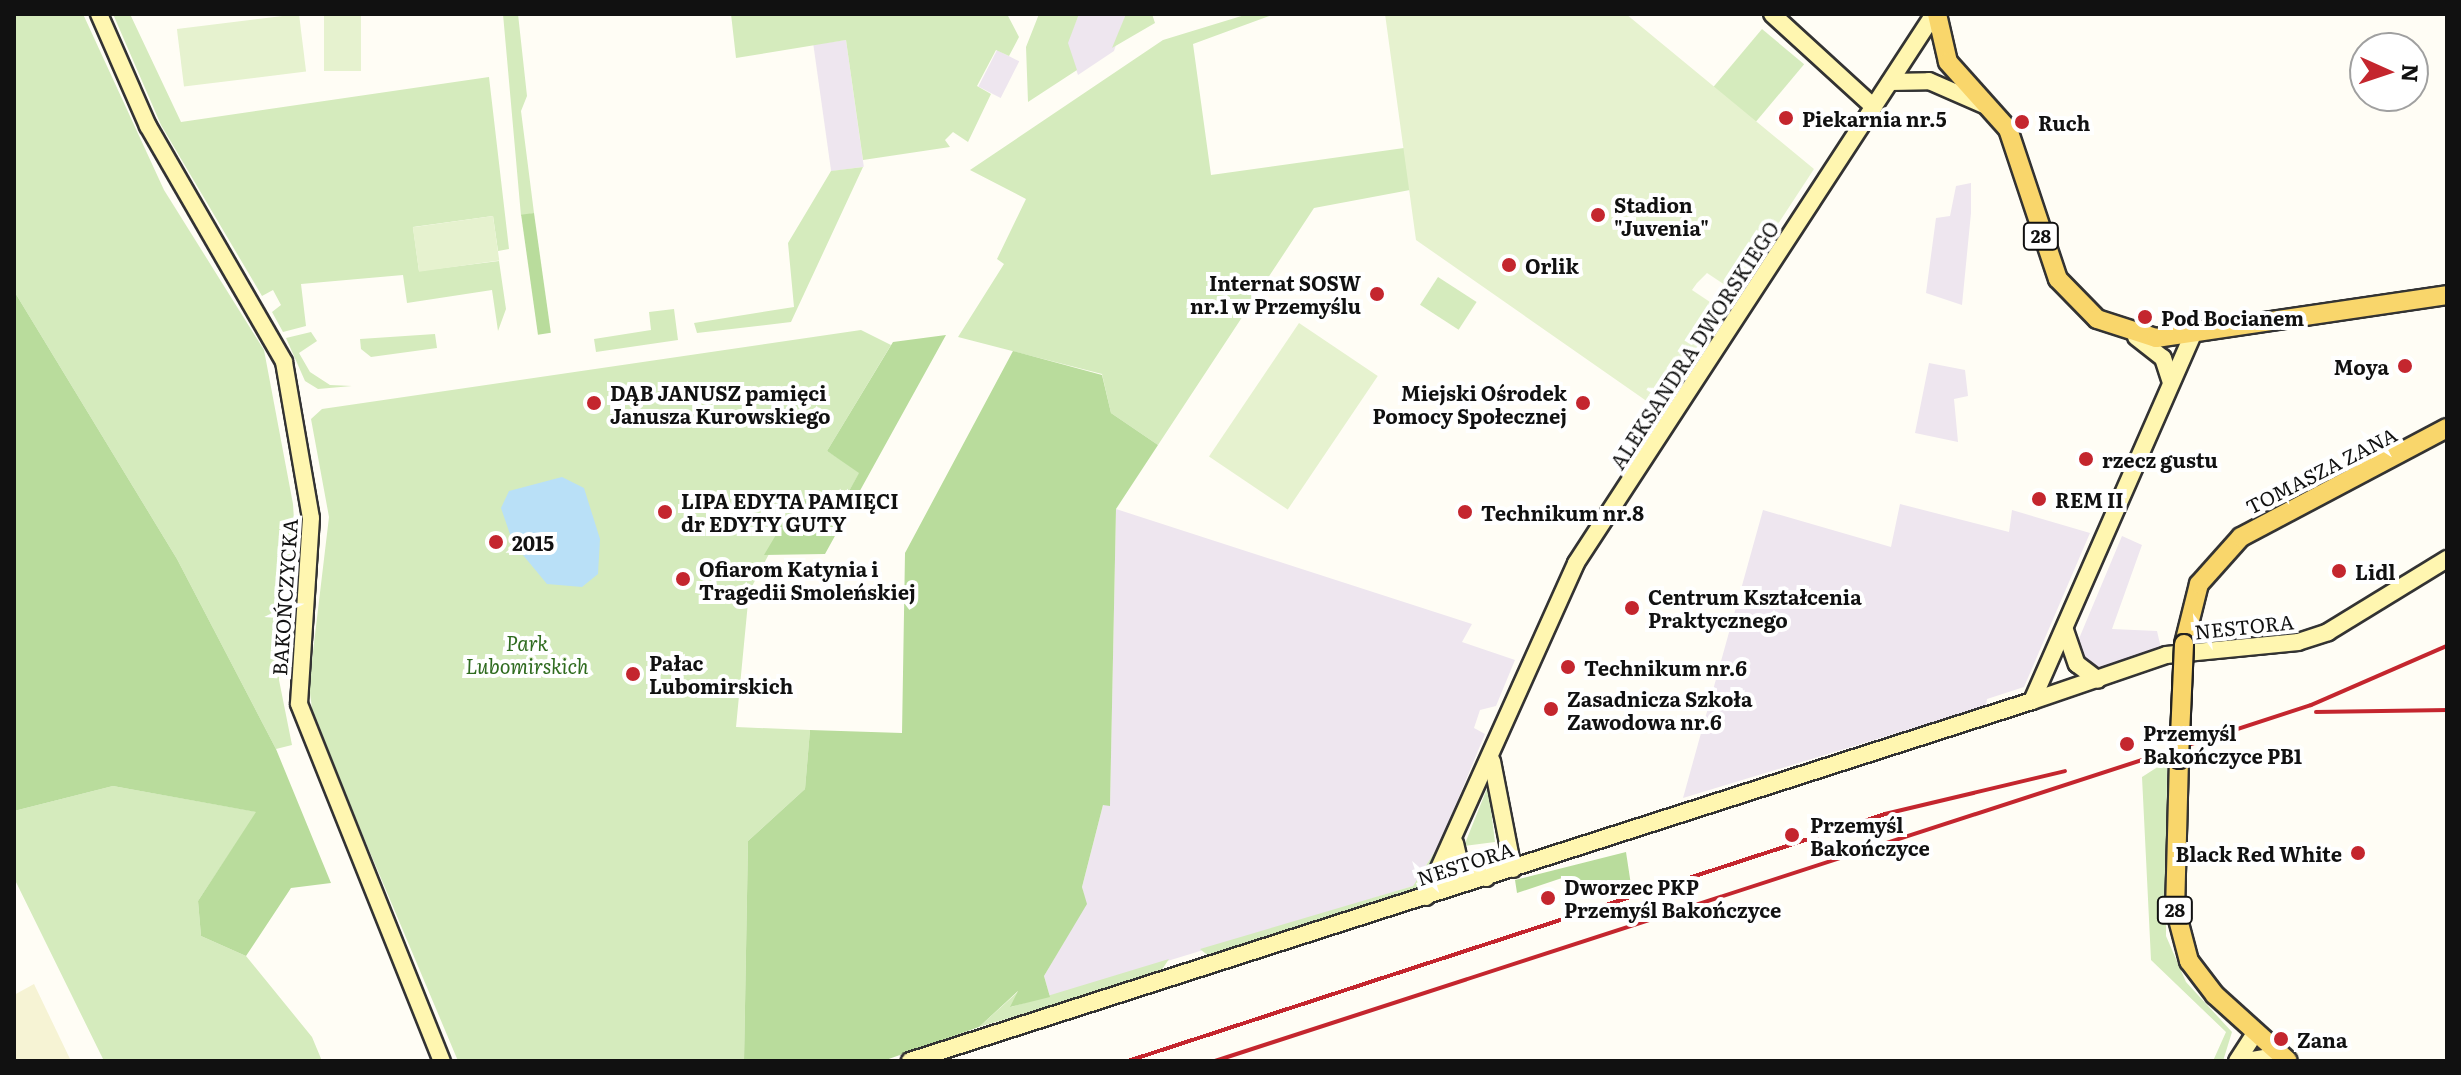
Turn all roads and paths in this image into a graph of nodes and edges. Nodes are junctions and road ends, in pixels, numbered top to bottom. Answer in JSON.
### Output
{"nodes":[{"id":1,"x":99,"y":14,"type":"edge"},
{"id":2,"x":1772,"y":14,"type":"edge"},
{"id":3,"x":1935,"y":14,"type":"edge"},
{"id":4,"x":1918,"y":37,"type":"junction"},
{"id":5,"x":1929,"y":81,"type":"junction"},
{"id":6,"x":1890,"y":82,"type":"junction"},
{"id":7,"x":1984,"y":105,"type":"junction"},
{"id":8,"x":1874,"y":107,"type":"junction"},
{"id":9,"x":2447,"y":295,"type":"edge"},
{"id":10,"x":2193,"y":335,"type":"junction"},
{"id":11,"x":2136,"y":337,"type":"junction"},
{"id":12,"x":2171,"y":383,"type":"junction"},
{"id":13,"x":2447,"y":428,"type":"edge"},
{"id":14,"x":2447,"y":559,"type":"edge"},
{"id":15,"x":2065,"y":630,"type":"junction"},
{"id":16,"x":2098,"y":680,"type":"junction"},
{"id":17,"x":2032,"y":701,"type":"junction"},
{"id":18,"x":1492,"y":755,"type":"junction"},
{"id":19,"x":1455,"y":843,"type":"junction"},
{"id":20,"x":1513,"y":869,"type":"junction"},
{"id":21,"x":1486,"y":878,"type":"junction"},
{"id":22,"x":1426,"y":897,"type":"junction"},
{"id":23,"x":2255,"y":1033,"type":"junction"},
{"id":24,"x":2284,"y":1058,"type":"edge"},
{"id":25,"x":442,"y":1061,"type":"edge"},
{"id":26,"x":910,"y":1061,"type":"edge"},
{"id":27,"x":2237,"y":1061,"type":"edge"},
{"id":28,"x":2247,"y":1061,"type":"edge"}],
"edges":[{"from":1,"to":25,"type":"street","name":"BAKOŃCZYCKA"},
{"from":2,"to":8,"type":"street"},
{"from":3,"to":4,"type":"street","name":"ALEKSANDRA DWORSKIEGO"},
{"from":3,"to":7,"type":"main road","number":"28"},
{"from":4,"to":5,"type":"street"},
{"from":4,"to":6,"type":"street","name":"ALEKSANDRA DWORSKIEGO"},
{"from":5,"to":6,"type":"street"},
{"from":5,"to":7,"type":"street"},
{"from":6,"to":8,"type":"street","name":"ALEKSANDRA DWORSKIEGO"},
{"from":7,"to":11,"type":"main road","number":"28"},
{"from":8,"to":18,"type":"street","name":"ALEKSANDRA DWORSKIEGO"},
{"from":9,"to":10,"type":"main road"},
{"from":10,"to":11,"type":"main road"},
{"from":10,"to":12,"type":"street"},
{"from":11,"to":12,"type":"street"},
{"from":12,"to":15,"type":"street"},
{"from":13,"to":23,"type":"main road","name":"TOMASZA ZANA","number":"28","bridge":true},
{"from":14,"to":16,"type":"street","name":"NESTORA"},
{"from":15,"to":16,"type":"street"},
{"from":15,"to":17,"type":"street"},
{"from":16,"to":17,"type":"street","name":"NESTORA"},
{"from":17,"to":20,"type":"street","name":"NESTORA"},
{"from":18,"to":19,"type":"street","name":"ALEKSANDRA DWORSKIEGO"},
{"from":18,"to":20,"type":"street"},
{"from":19,"to":21,"type":"street"},
{"from":19,"to":22,"type":"street","name":"ALEKSANDRA DWORSKIEGO"},
{"from":20,"to":21,"type":"street","name":"NESTORA"},
{"from":21,"to":22,"type":"street","name":"NESTORA"},
{"from":22,"to":26,"type":"street","name":"NESTORA"},
{"from":23,"to":24,"type":"main road","number":"28"},
{"from":23,"to":27,"type":"street"},
{"from":24,"to":28,"type":"street"}]}
